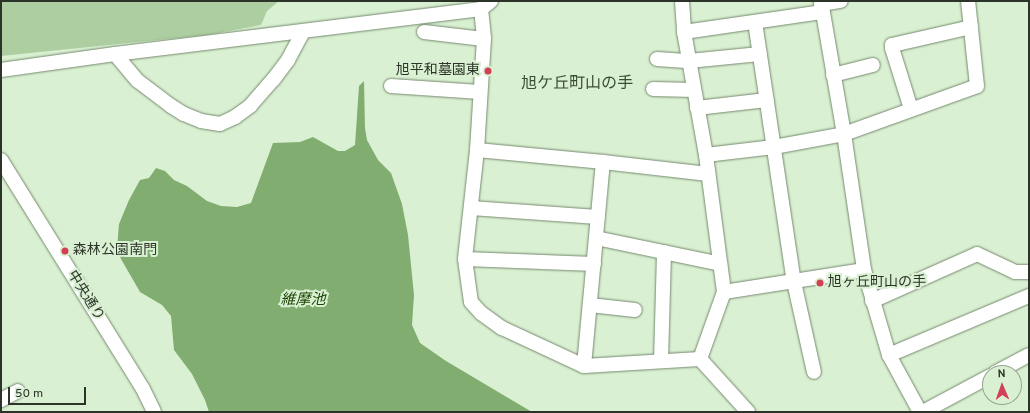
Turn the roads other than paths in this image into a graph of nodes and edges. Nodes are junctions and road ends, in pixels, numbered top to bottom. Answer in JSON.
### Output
{"nodes":[{"id":1,"x":682,"y":1,"type":"edge"},
{"id":2,"x":841,"y":1,"type":"edge"},
{"id":3,"x":968,"y":1,"type":"edge"},
{"id":4,"x":486,"y":5,"type":"edge"},
{"id":5,"x":821,"y":6,"type":"edge"},
{"id":6,"x":755,"y":22,"type":"junction"},
{"id":7,"x":971,"y":27,"type":"junction"},
{"id":8,"x":303,"y":32,"type":"junction"},
{"id":9,"x":424,"y":32,"type":"dead end"},
{"id":10,"x":684,"y":32,"type":"junction"},
{"id":11,"x":484,"y":39,"type":"junction"},
{"id":12,"x":115,"y":54,"type":"junction"},
{"id":13,"x":760,"y":54,"type":"junction"},
{"id":14,"x":657,"y":59,"type":"dead end"},
{"id":15,"x":689,"y":61,"type":"junction"},
{"id":16,"x":873,"y":64,"type":"dead end"},
{"id":17,"x":1,"y":70,"type":"edge"},
{"id":18,"x":833,"y":75,"type":"junction"},
{"id":19,"x":391,"y":86,"type":"dead end"},
{"id":20,"x":653,"y":90,"type":"dead end"},
{"id":21,"x":694,"y":90,"type":"junction"},
{"id":22,"x":480,"y":92,"type":"junction"},
{"id":23,"x":767,"y":100,"type":"junction"},
{"id":24,"x":697,"y":108,"type":"junction"},
{"id":25,"x":911,"y":109,"type":"junction"},
{"id":26,"x":844,"y":134,"type":"junction"},
{"id":27,"x":774,"y":147,"type":"junction"},
{"id":28,"x":477,"y":150,"type":"junction"},
{"id":29,"x":706,"y":155,"type":"junction"},
{"id":30,"x":1,"y":160,"type":"edge"},
{"id":31,"x":603,"y":162,"type":"junction"},
{"id":32,"x":708,"y":174,"type":"junction"},
{"id":33,"x":471,"y":208,"type":"junction"},
{"id":34,"x":598,"y":217,"type":"junction"},
{"id":35,"x":596,"y":238,"type":"junction"},
{"id":36,"x":664,"y":252,"type":"junction"},
{"id":37,"x":465,"y":259,"type":"junction"},
{"id":38,"x":594,"y":264,"type":"junction"},
{"id":39,"x":720,"y":264,"type":"junction"},
{"id":40,"x":864,"y":270,"type":"junction"},
{"id":41,"x":1029,"y":272,"type":"edge"},
{"id":42,"x":794,"y":282,"type":"junction"},
{"id":43,"x":724,"y":292,"type":"junction"},
{"id":44,"x":1029,"y":296,"type":"edge"},
{"id":45,"x":872,"y":301,"type":"junction"},
{"id":46,"x":590,"y":305,"type":"junction"},
{"id":47,"x":635,"y":310,"type":"dead end"},
{"id":48,"x":889,"y":355,"type":"junction"},
{"id":49,"x":1029,"y":355,"type":"edge"},
{"id":50,"x":700,"y":359,"type":"junction"},
{"id":51,"x":661,"y":361,"type":"junction"},
{"id":52,"x":1011,"y":365,"type":"edge"},
{"id":53,"x":584,"y":366,"type":"junction"},
{"id":54,"x":814,"y":372,"type":"dead end"},
{"id":55,"x":982,"y":380,"type":"edge"},
{"id":56,"x":18,"y":391,"type":"dead end"},
{"id":57,"x":1,"y":400,"type":"edge"},
{"id":58,"x":154,"y":412,"type":"edge"},
{"id":59,"x":748,"y":412,"type":"edge"},
{"id":60,"x":921,"y":412,"type":"edge"}],
"edges":[{"from":1,"to":10,"type":"street"},
{"from":2,"to":5,"type":"street"},
{"from":3,"to":7,"type":"street"},
{"from":4,"to":8,"type":"street"},
{"from":4,"to":11,"type":"street"},
{"from":5,"to":6,"type":"street"},
{"from":5,"to":18,"type":"street"},
{"from":6,"to":10,"type":"street"},
{"from":6,"to":13,"type":"street"},
{"from":7,"to":25,"type":"street"},
{"from":7,"to":25,"type":"street"},
{"from":8,"to":12,"type":"street"},
{"from":8,"to":12,"type":"street"},
{"from":9,"to":11,"type":"street"},
{"from":10,"to":15,"type":"street"},
{"from":11,"to":22,"type":"street"},
{"from":12,"to":17,"type":"street"},
{"from":13,"to":15,"type":"street"},
{"from":13,"to":23,"type":"street"},
{"from":14,"to":15,"type":"street"},
{"from":15,"to":21,"type":"street"},
{"from":16,"to":18,"type":"street"},
{"from":18,"to":26,"type":"street"},
{"from":19,"to":22,"type":"street"},
{"from":20,"to":21,"type":"street"},
{"from":21,"to":24,"type":"street"},
{"from":22,"to":28,"type":"street"},
{"from":23,"to":24,"type":"street"},
{"from":23,"to":27,"type":"street"},
{"from":24,"to":29,"type":"street"},
{"from":25,"to":26,"type":"street"},
{"from":26,"to":27,"type":"street"},
{"from":26,"to":40,"type":"street"},
{"from":27,"to":29,"type":"street"},
{"from":27,"to":42,"type":"street"},
{"from":28,"to":31,"type":"street"},
{"from":28,"to":33,"type":"street"},
{"from":29,"to":32,"type":"street"},
{"from":30,"to":58,"type":"street","name":"中央通り"},
{"from":31,"to":32,"type":"street"},
{"from":31,"to":34,"type":"street"},
{"from":32,"to":39,"type":"street"},
{"from":33,"to":34,"type":"street"},
{"from":33,"to":37,"type":"street"},
{"from":34,"to":35,"type":"street"},
{"from":35,"to":36,"type":"street"},
{"from":35,"to":38,"type":"street"},
{"from":36,"to":39,"type":"street"},
{"from":36,"to":51,"type":"street"},
{"from":37,"to":38,"type":"street"},
{"from":37,"to":53,"type":"street"},
{"from":38,"to":46,"type":"street"},
{"from":39,"to":43,"type":"street"},
{"from":40,"to":42,"type":"street"},
{"from":40,"to":45,"type":"street"},
{"from":41,"to":45,"type":"street"},
{"from":42,"to":43,"type":"street"},
{"from":42,"to":54,"type":"street"},
{"from":43,"to":50,"type":"street"},
{"from":44,"to":48,"type":"street"},
{"from":45,"to":48,"type":"street"},
{"from":46,"to":47,"type":"street"},
{"from":46,"to":53,"type":"street"},
{"from":48,"to":60,"type":"street"},
{"from":49,"to":52,"type":"street"},
{"from":50,"to":51,"type":"street"},
{"from":50,"to":59,"type":"street"},
{"from":51,"to":53,"type":"street"},
{"from":55,"to":60,"type":"street"},
{"from":56,"to":57,"type":"street"}]}
